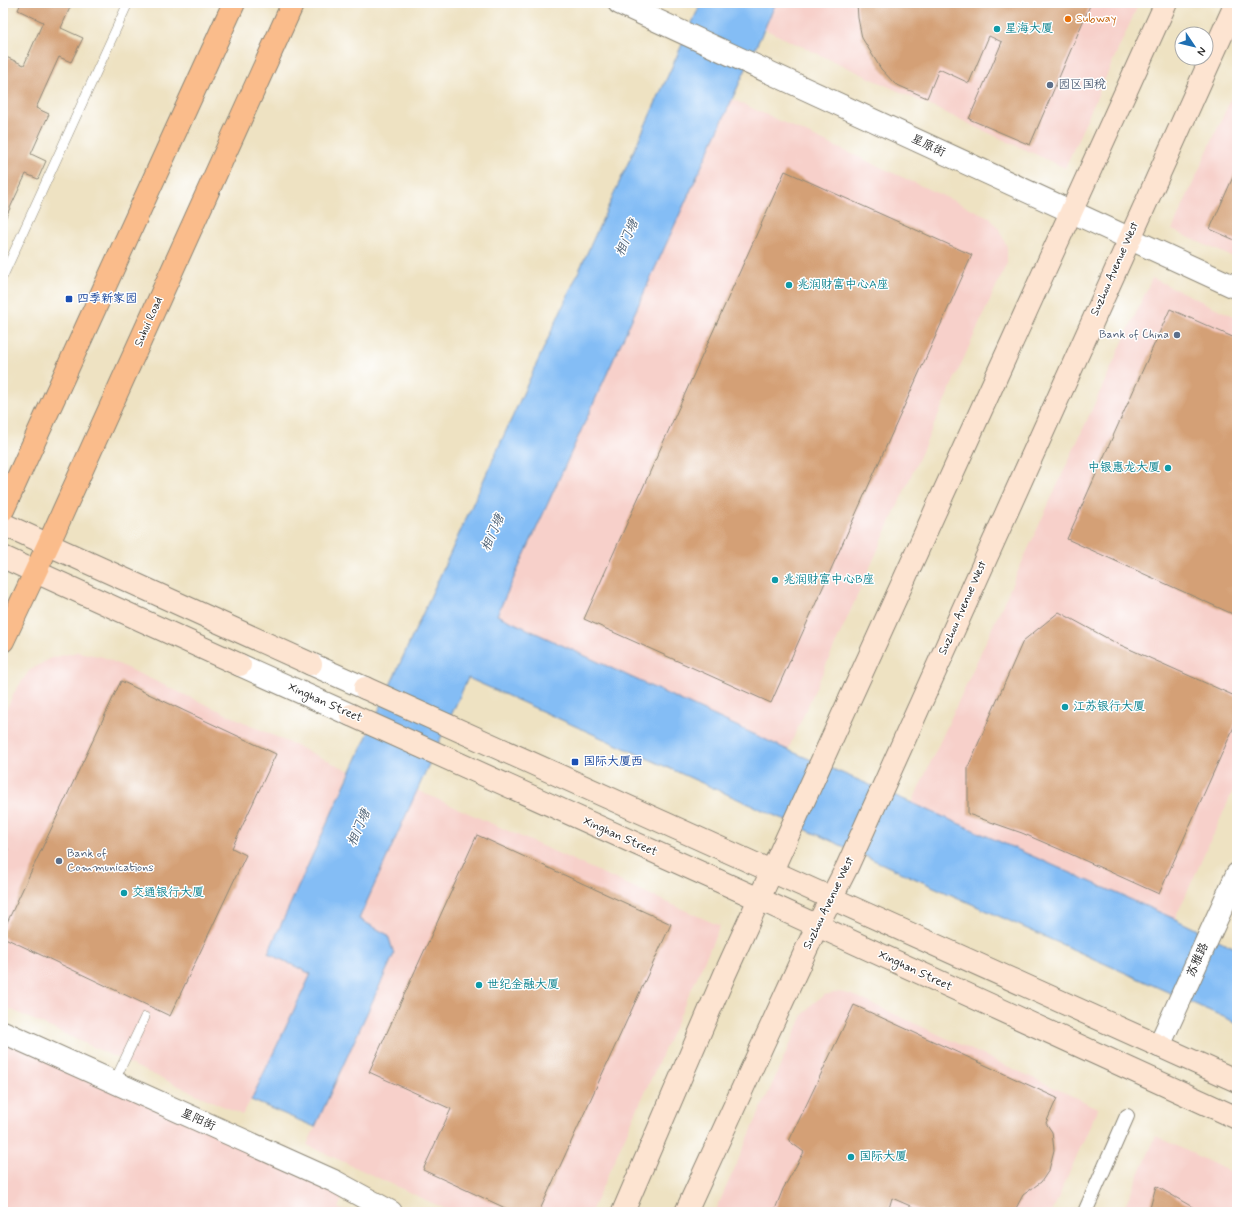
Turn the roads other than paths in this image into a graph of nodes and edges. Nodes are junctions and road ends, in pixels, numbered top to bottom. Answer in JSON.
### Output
{"nodes":[{"id":1,"x":128,"y":3,"type":"edge"},
{"id":2,"x":234,"y":3,"type":"edge"},
{"id":3,"x":293,"y":3,"type":"edge"},
{"id":4,"x":618,"y":3,"type":"edge"},
{"id":5,"x":1166,"y":3,"type":"edge"},
{"id":6,"x":1236,"y":3,"type":"edge"},
{"id":7,"x":1071,"y":212,"type":"junction"},
{"id":8,"x":1129,"y":239,"type":"junction"},
{"id":9,"x":3,"y":276,"type":"edge"},
{"id":10,"x":1237,"y":288,"type":"edge"},
{"id":11,"x":3,"y":510,"type":"edge"},
{"id":12,"x":3,"y":524,"type":"edge"},
{"id":13,"x":48,"y":545,"type":"junction"},
{"id":14,"x":3,"y":557,"type":"edge"},
{"id":15,"x":35,"y":572,"type":"junction"},
{"id":16,"x":3,"y":641,"type":"edge"},
{"id":17,"x":311,"y":664,"type":"joint"},
{"id":18,"x":240,"y":665,"type":"joint"},
{"id":19,"x":365,"y":688,"type":"joint"},
{"id":20,"x":352,"y":716,"type":"joint"},
{"id":21,"x":772,"y":871,"type":"junction"},
{"id":22,"x":1237,"y":874,"type":"edge"},
{"id":23,"x":830,"y":898,"type":"junction"},
{"id":24,"x":759,"y":899,"type":"junction"},
{"id":25,"x":817,"y":926,"type":"junction"},
{"id":26,"x":145,"y":1017,"type":"dead end"},
{"id":27,"x":3,"y":1032,"type":"edge"},
{"id":28,"x":1159,"y":1046,"type":"junction"},
{"id":29,"x":1237,"y":1081,"type":"edge"},
{"id":30,"x":114,"y":1082,"type":"junction"},
{"id":31,"x":1127,"y":1116,"type":"dead end"},
{"id":32,"x":1237,"y":1118,"type":"edge"},
{"id":33,"x":391,"y":1212,"type":"edge"},
{"id":34,"x":623,"y":1212,"type":"edge"},
{"id":35,"x":686,"y":1212,"type":"edge"},
{"id":36,"x":1085,"y":1212,"type":"edge"}],
"edges":[{"from":1,"to":9,"type":"lane"},
{"from":2,"to":11,"type":"main road"},
{"from":3,"to":13,"type":"main road","name":"Suhui Road"},
{"from":4,"to":7,"type":"street","name":"星原街"},
{"from":5,"to":7,"type":"main road"},
{"from":6,"to":8,"type":"main road","name":"Suzhou Avenue West"},
{"from":7,"to":8,"type":"street","name":"星原街"},
{"from":7,"to":21,"type":"main road"},
{"from":8,"to":10,"type":"street","name":"星原街"},
{"from":8,"to":23,"type":"main road","name":"Suzhou Avenue West"},
{"from":12,"to":13,"type":"main road"},
{"from":13,"to":15,"type":"main road","name":"Suhui Road"},
{"from":13,"to":17,"type":"main road"},
{"from":14,"to":15,"type":"main road","name":"Xinghan Street"},
{"from":15,"to":16,"type":"main road","name":"Suhui Road"},
{"from":15,"to":18,"type":"main road","name":"Xinghan Street"},
{"from":17,"to":19,"type":"street"},
{"from":18,"to":20,"type":"street","name":"Xinghan Street"},
{"from":19,"to":21,"type":"main road"},
{"from":20,"to":24,"type":"main road","name":"Xinghan Street"},
{"from":21,"to":23,"type":"main road"},
{"from":21,"to":24,"type":"main road"},
{"from":22,"to":28,"type":"street","name":"苏雅路"},
{"from":23,"to":25,"type":"main road","name":"Suzhou Avenue West"},
{"from":23,"to":28,"type":"main road"},
{"from":24,"to":25,"type":"main road","name":"Xinghan Street"},
{"from":24,"to":34,"type":"main road"},
{"from":25,"to":32,"type":"main road","name":"Xinghan Street"},
{"from":25,"to":35,"type":"main road","name":"Suzhou Avenue West"},
{"from":26,"to":30,"type":"lane"},
{"from":27,"to":30,"type":"street","name":"星阳街"},
{"from":28,"to":29,"type":"main road"},
{"from":30,"to":33,"type":"street","name":"星阳街"},
{"from":31,"to":36,"type":"street"}]}
